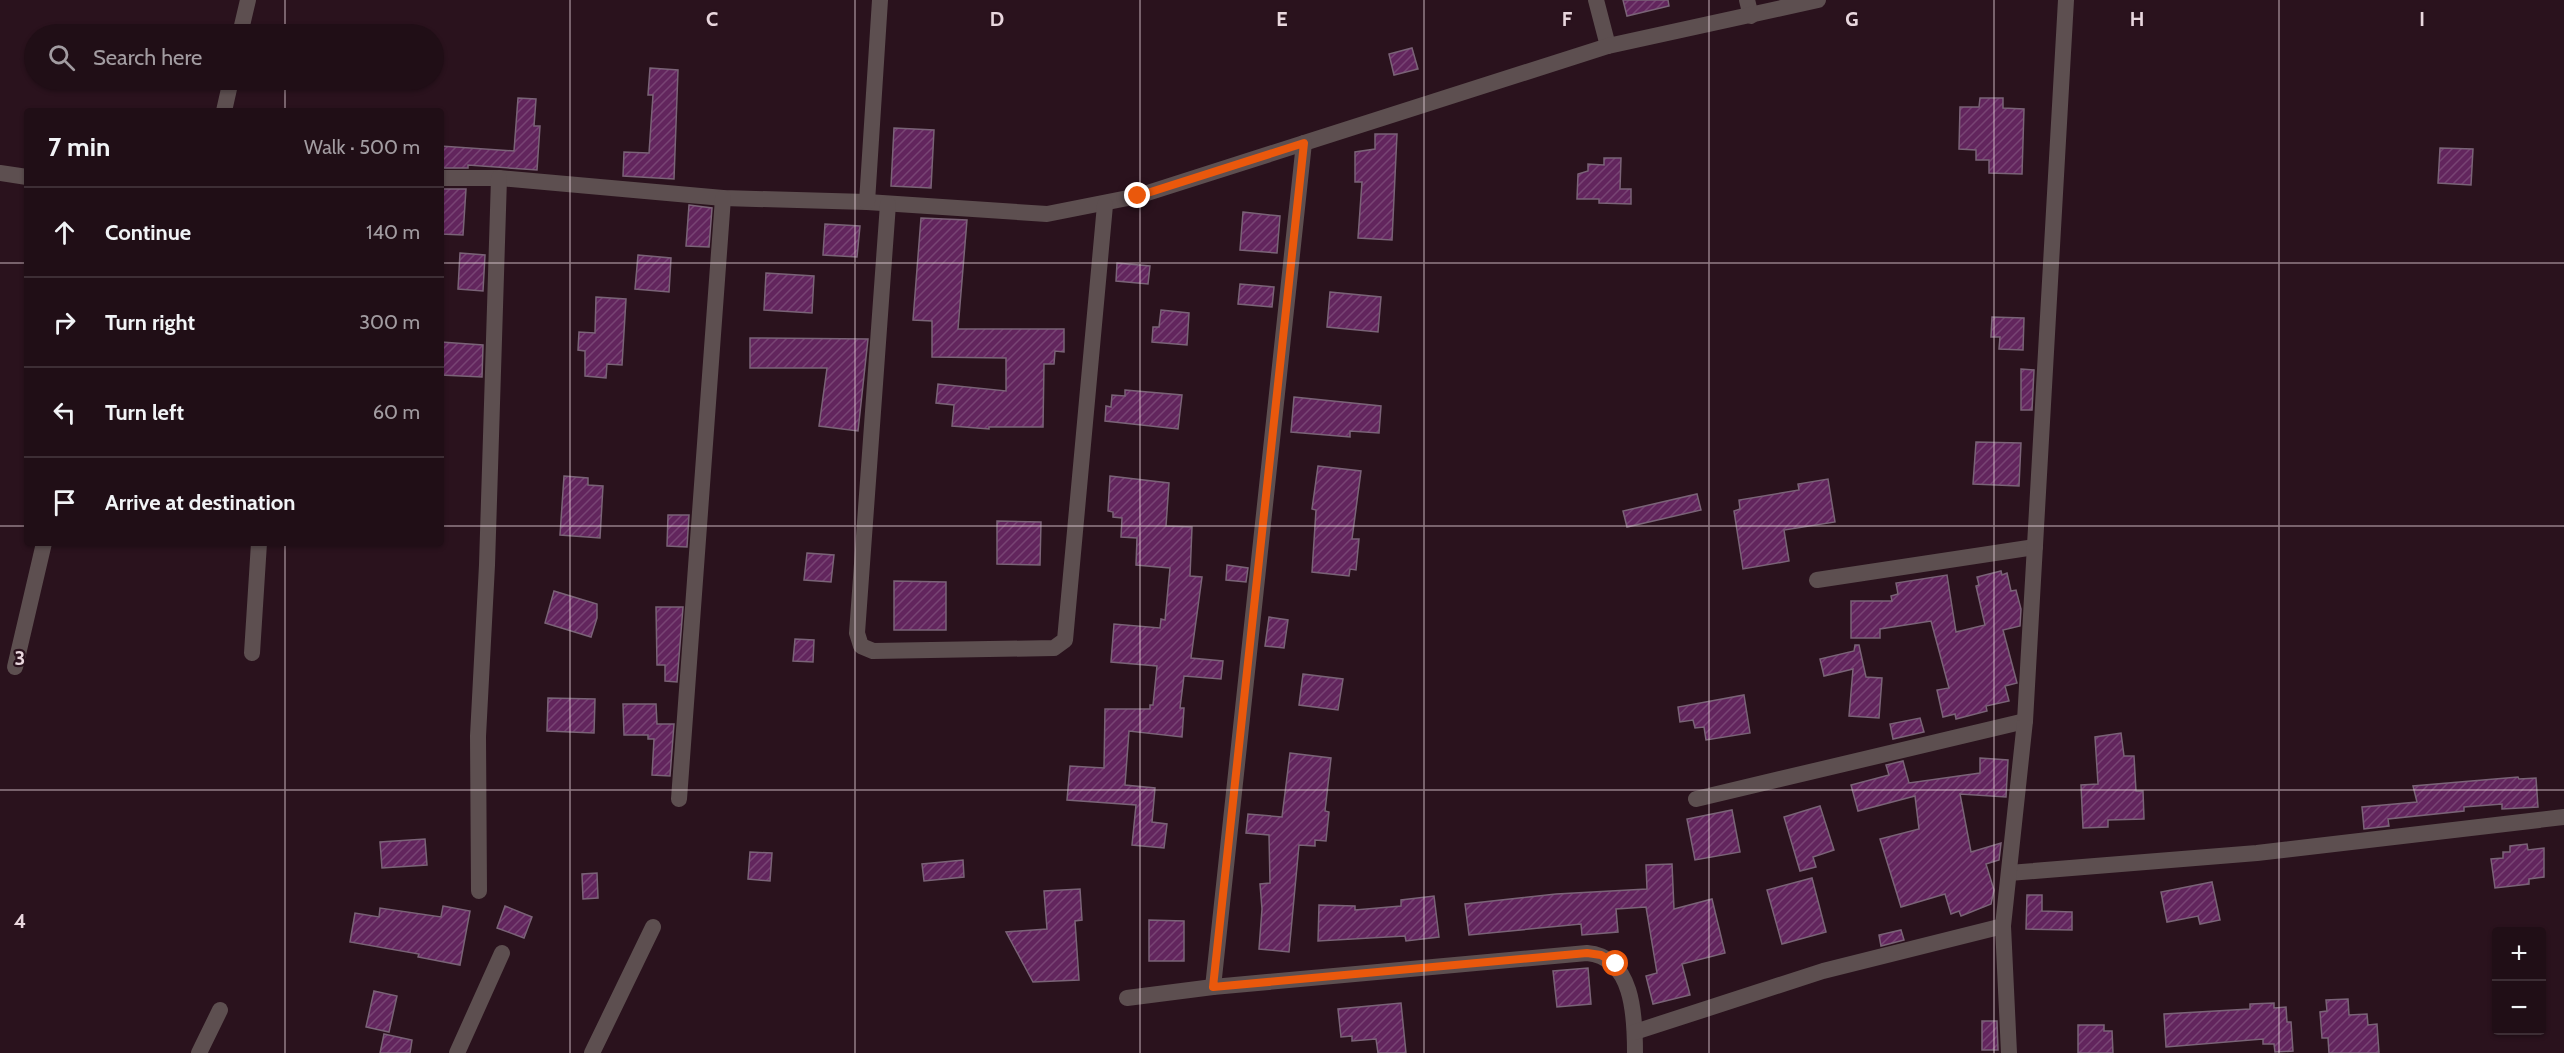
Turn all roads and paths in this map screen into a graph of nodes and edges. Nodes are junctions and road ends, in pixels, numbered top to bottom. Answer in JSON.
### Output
{"nodes":[{"id":1,"x":248,"y":0,"type":"edge"},
{"id":2,"x":880,"y":0,"type":"edge"},
{"id":3,"x":1596,"y":0,"type":"edge"},
{"id":4,"x":1818,"y":0,"type":"edge"},
{"id":5,"x":2066,"y":0,"type":"edge"},
{"id":6,"x":1749,"y":8,"type":"edge"},
{"id":7,"x":242,"y":24,"type":"edge"},
{"id":8,"x":1608,"y":46,"type":"junction"},
{"id":9,"x":229,"y":90,"type":"edge"},
{"id":10,"x":225,"y":108,"type":"edge"},
{"id":11,"x":1304,"y":143,"type":"junction"},
{"id":12,"x":0,"y":173,"type":"edge"},
{"id":13,"x":24,"y":177,"type":"edge"},
{"id":14,"x":444,"y":178,"type":"edge"},
{"id":15,"x":499,"y":178,"type":"junction"},
{"id":16,"x":723,"y":198,"type":"junction"},
{"id":17,"x":867,"y":201,"type":"junction"},
{"id":18,"x":888,"y":204,"type":"junction"},
{"id":19,"x":1105,"y":205,"type":"junction"},
{"id":20,"x":43,"y":546,"type":"edge"},
{"id":21,"x":259,"y":546,"type":"edge"},
{"id":22,"x":2035,"y":547,"type":"junction"},
{"id":23,"x":1817,"y":580,"type":"dead end"},
{"id":24,"x":252,"y":653,"type":"dead end"},
{"id":25,"x":15,"y":667,"type":"dead end"},
{"id":26,"x":2025,"y":720,"type":"junction"},
{"id":27,"x":678,"y":799,"type":"dead end"},
{"id":28,"x":1696,"y":799,"type":"dead end"},
{"id":29,"x":2564,"y":817,"type":"edge"},
{"id":30,"x":2009,"y":873,"type":"junction"},
{"id":31,"x":479,"y":891,"type":"dead end"},
{"id":32,"x":2003,"y":926,"type":"junction"},
{"id":33,"x":653,"y":927,"type":"dead end"},
{"id":34,"x":502,"y":953,"type":"dead end"},
{"id":35,"x":1213,"y":987,"type":"junction"},
{"id":36,"x":1127,"y":998,"type":"dead end"},
{"id":37,"x":220,"y":1010,"type":"dead end"},
{"id":38,"x":1635,"y":1032,"type":"junction"},
{"id":39,"x":199,"y":1053,"type":"edge"},
{"id":40,"x":457,"y":1053,"type":"edge"},
{"id":41,"x":592,"y":1053,"type":"edge"},
{"id":42,"x":1635,"y":1053,"type":"edge"},
{"id":43,"x":2009,"y":1053,"type":"edge"}],
"edges":[{"from":1,"to":7,"type":"street"},
{"from":2,"to":17,"type":"street"},
{"from":3,"to":8,"type":"street"},
{"from":4,"to":6,"type":"street"},
{"from":5,"to":22,"type":"street"},
{"from":6,"to":8,"type":"street"},
{"from":8,"to":11,"type":"street"},
{"from":9,"to":10,"type":"street"},
{"from":11,"to":19,"type":"street"},
{"from":11,"to":35,"type":"street"},
{"from":12,"to":13,"type":"street"},
{"from":14,"to":15,"type":"street"},
{"from":15,"to":16,"type":"street"},
{"from":15,"to":31,"type":"street"},
{"from":16,"to":17,"type":"street"},
{"from":16,"to":27,"type":"street"},
{"from":17,"to":18,"type":"street"},
{"from":18,"to":19,"type":"street"},
{"from":18,"to":19,"type":"street"},
{"from":20,"to":25,"type":"street"},
{"from":21,"to":24,"type":"street"},
{"from":22,"to":23,"type":"street"},
{"from":22,"to":26,"type":"street"},
{"from":26,"to":28,"type":"street"},
{"from":26,"to":30,"type":"street"},
{"from":29,"to":30,"type":"street"},
{"from":30,"to":32,"type":"street"},
{"from":32,"to":38,"type":"street"},
{"from":32,"to":43,"type":"street"},
{"from":33,"to":41,"type":"street"},
{"from":34,"to":40,"type":"street"},
{"from":35,"to":36,"type":"street"},
{"from":35,"to":38,"type":"street"},
{"from":37,"to":39,"type":"street"},
{"from":38,"to":42,"type":"street"}]}
